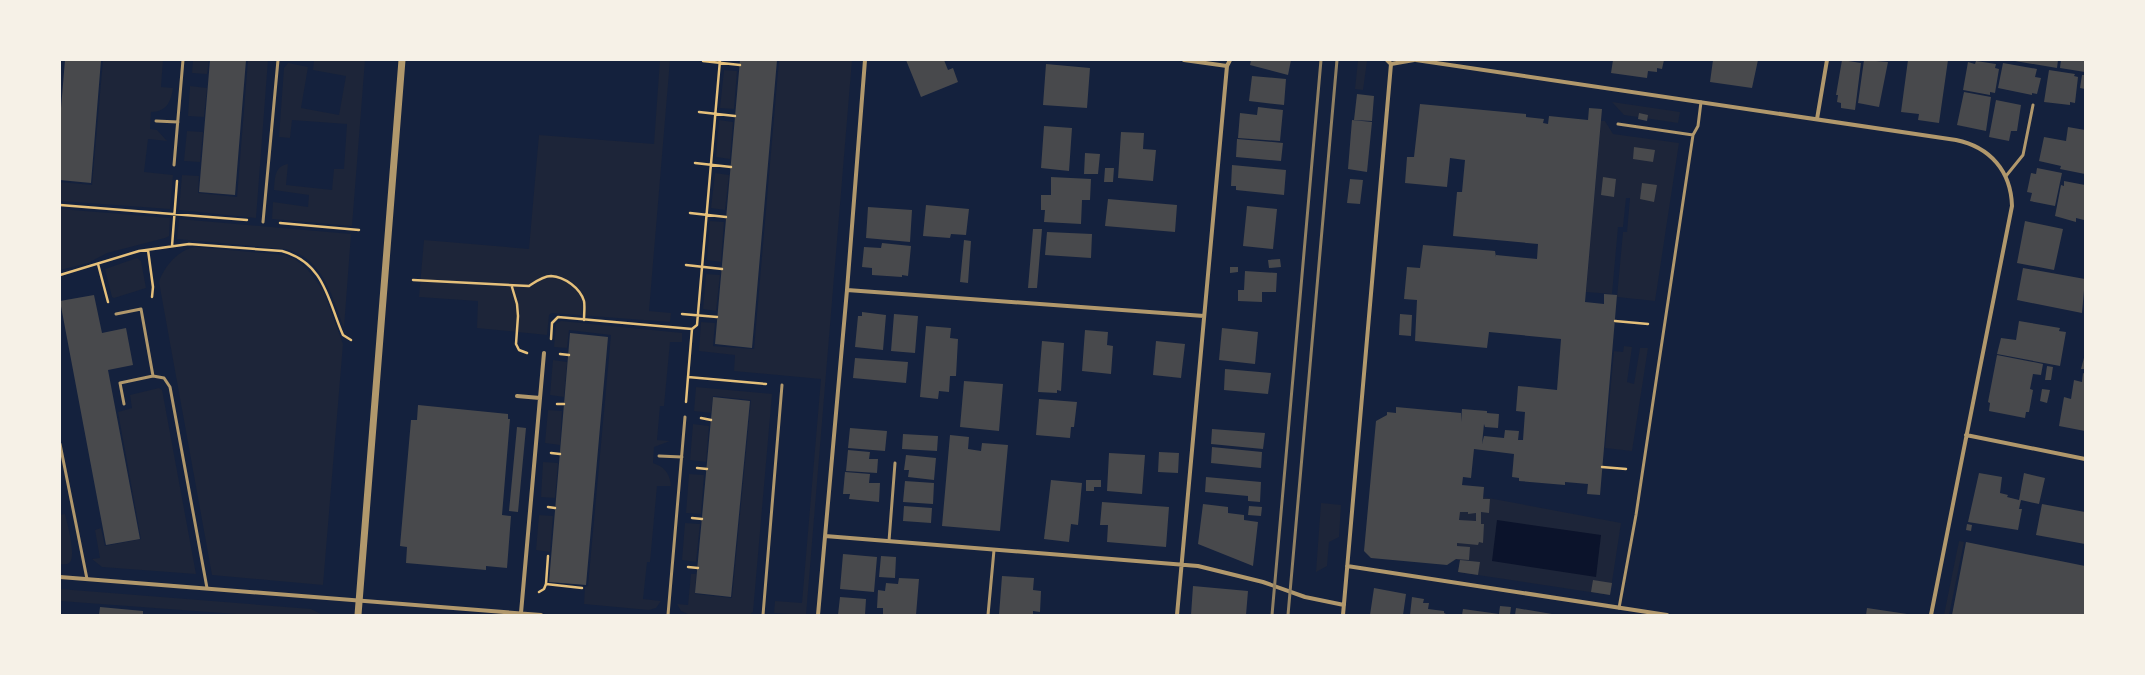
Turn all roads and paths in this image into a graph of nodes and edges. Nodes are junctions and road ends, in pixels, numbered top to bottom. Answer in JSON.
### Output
{"nodes":[{"id":1,"x":184,"y":60,"type":"edge"},
{"id":2,"x":278,"y":60,"type":"edge"},
{"id":3,"x":402,"y":60,"type":"edge"},
{"id":4,"x":865,"y":60,"type":"edge"},
{"id":5,"x":1184,"y":60,"type":"edge"},
{"id":6,"x":1230,"y":60,"type":"edge"},
{"id":7,"x":1387,"y":60,"type":"edge"},
{"id":8,"x":1415,"y":60,"type":"edge"},
{"id":9,"x":1827,"y":60,"type":"edge"},
{"id":10,"x":703,"y":61,"type":"dead end"},
{"id":11,"x":720,"y":61,"type":"edge"},
{"id":12,"x":1390,"y":64,"type":"junction"},
{"id":13,"x":740,"y":65,"type":"dead end"},
{"id":14,"x":1227,"y":66,"type":"junction"},
{"id":15,"x":1701,"y":102,"type":"junction"},
{"id":16,"x":2033,"y":105,"type":"dead end"},
{"id":17,"x":699,"y":112,"type":"dead end"},
{"id":18,"x":716,"y":113,"type":"junction"},
{"id":19,"x":735,"y":116,"type":"dead end"},
{"id":20,"x":1817,"y":119,"type":"junction"},
{"id":21,"x":156,"y":121,"type":"dead end"},
{"id":22,"x":178,"y":122,"type":"junction"},
{"id":23,"x":1618,"y":124,"type":"dead end"},
{"id":24,"x":1693,"y":136,"type":"junction"},
{"id":25,"x":695,"y":163,"type":"dead end"},
{"id":26,"x":174,"y":165,"type":"joint"},
{"id":27,"x":711,"y":165,"type":"junction"},
{"id":28,"x":731,"y":167,"type":"dead end"},
{"id":29,"x":2006,"y":176,"type":"junction"},
{"id":30,"x":60,"y":205,"type":"edge"},
{"id":31,"x":174,"y":213,"type":"junction"},
{"id":32,"x":690,"y":213,"type":"dead end"},
{"id":33,"x":706,"y":214,"type":"junction"},
{"id":34,"x":726,"y":217,"type":"dead end"},
{"id":35,"x":263,"y":222,"type":"junction"},
{"id":36,"x":359,"y":230,"type":"dead end"},
{"id":37,"x":172,"y":246,"type":"junction"},
{"id":38,"x":148,"y":250,"type":"junction"},
{"id":39,"x":98,"y":264,"type":"junction"},
{"id":40,"x":686,"y":265,"type":"dead end"},
{"id":41,"x":702,"y":267,"type":"junction"},
{"id":42,"x":722,"y":269,"type":"dead end"},
{"id":43,"x":60,"y":275,"type":"edge"},
{"id":44,"x":413,"y":280,"type":"dead end"},
{"id":45,"x":512,"y":287,"type":"junction"},
{"id":46,"x":847,"y":290,"type":"junction"},
{"id":47,"x":141,"y":309,"type":"junction"},
{"id":48,"x":116,"y":314,"type":"joint"},
{"id":49,"x":682,"y":314,"type":"dead end"},
{"id":50,"x":698,"y":315,"type":"junction"},
{"id":51,"x":1204,"y":316,"type":"junction"},
{"id":52,"x":717,"y":317,"type":"dead end"},
{"id":53,"x":584,"y":320,"type":"junction"},
{"id":54,"x":1615,"y":321,"type":"dead end"},
{"id":55,"x":1647,"y":324,"type":"dead end"},
{"id":56,"x":692,"y":329,"type":"junction"},
{"id":57,"x":351,"y":340,"type":"dead end"},
{"id":58,"x":544,"y":353,"type":"junction"},
{"id":59,"x":153,"y":376,"type":"junction"},
{"id":60,"x":688,"y":377,"type":"junction"},
{"id":61,"x":782,"y":385,"type":"joint"},
{"id":62,"x":517,"y":396,"type":"dead end"},
{"id":63,"x":540,"y":398,"type":"junction"},
{"id":64,"x":124,"y":404,"type":"dead end"},
{"id":65,"x":685,"y":417,"type":"joint"},
{"id":66,"x":1966,"y":435,"type":"junction"},
{"id":67,"x":60,"y":444,"type":"edge"},
{"id":68,"x":659,"y":456,"type":"dead end"},
{"id":69,"x":682,"y":457,"type":"junction"},
{"id":70,"x":2085,"y":459,"type":"edge"},
{"id":71,"x":895,"y":463,"type":"dead end"},
{"id":72,"x":1602,"y":467,"type":"dead end"},
{"id":73,"x":1625,"y":468,"type":"dead end"},
{"id":74,"x":825,"y":536,"type":"junction"},
{"id":75,"x":889,"y":541,"type":"junction"},
{"id":76,"x":994,"y":550,"type":"junction"},
{"id":77,"x":548,"y":556,"type":"dead end"},
{"id":78,"x":1182,"y":565,"type":"junction"},
{"id":79,"x":1347,"y":566,"type":"junction"},
{"id":80,"x":60,"y":577,"type":"edge"},
{"id":81,"x":86,"y":579,"type":"junction"},
{"id":82,"x":546,"y":584,"type":"junction"},
{"id":83,"x":207,"y":588,"type":"junction"},
{"id":84,"x":582,"y":588,"type":"dead end"},
{"id":85,"x":523,"y":592,"type":"junction"},
{"id":86,"x":359,"y":600,"type":"junction"},
{"id":87,"x":1344,"y":605,"type":"junction"},
{"id":88,"x":1619,"y":608,"type":"junction"},
{"id":89,"x":521,"y":614,"type":"junction"},
{"id":90,"x":1662,"y":614,"type":"edge"},
{"id":91,"x":358,"y":615,"type":"edge"},
{"id":92,"x":541,"y":615,"type":"edge"},
{"id":93,"x":668,"y":615,"type":"edge"},
{"id":94,"x":763,"y":615,"type":"edge"},
{"id":95,"x":818,"y":615,"type":"edge"},
{"id":96,"x":988,"y":615,"type":"edge"},
{"id":97,"x":1177,"y":615,"type":"edge"},
{"id":98,"x":1343,"y":615,"type":"edge"},
{"id":99,"x":1667,"y":615,"type":"edge"},
{"id":100,"x":1931,"y":615,"type":"edge"}],
"edges":[{"from":1,"to":22,"type":"lane"},
{"from":2,"to":35,"type":"lane"},
{"from":3,"to":86,"type":"street"},
{"from":4,"to":46,"type":"street"},
{"from":5,"to":14,"type":"street"},
{"from":6,"to":14,"type":"street"},
{"from":7,"to":12,"type":"street"},
{"from":8,"to":12,"type":"street"},
{"from":8,"to":15,"type":"street"},
{"from":9,"to":20,"type":"street"},
{"from":10,"to":11,"type":"path"},
{"from":11,"to":13,"type":"path"},
{"from":11,"to":18,"type":"path"},
{"from":12,"to":79,"type":"street"},
{"from":14,"to":51,"type":"street"},
{"from":15,"to":20,"type":"street"},
{"from":15,"to":24,"type":"lane"},
{"from":16,"to":29,"type":"lane"},
{"from":17,"to":18,"type":"path"},
{"from":18,"to":19,"type":"path"},
{"from":18,"to":27,"type":"path"},
{"from":20,"to":29,"type":"street"},
{"from":21,"to":22,"type":"lane"},
{"from":22,"to":26,"type":"lane"},
{"from":23,"to":24,"type":"lane"},
{"from":24,"to":88,"type":"lane"},
{"from":25,"to":27,"type":"path"},
{"from":26,"to":31,"type":"path"},
{"from":27,"to":28,"type":"path"},
{"from":27,"to":33,"type":"path"},
{"from":29,"to":66,"type":"street"},
{"from":30,"to":31,"type":"path"},
{"from":31,"to":35,"type":"path"},
{"from":31,"to":37,"type":"path"},
{"from":32,"to":33,"type":"path"},
{"from":33,"to":34,"type":"path"},
{"from":33,"to":41,"type":"path"},
{"from":35,"to":36,"type":"path"},
{"from":37,"to":38,"type":"path"},
{"from":37,"to":57,"type":"path"},
{"from":38,"to":39,"type":"path"},
{"from":38,"to":47,"type":"path"},
{"from":39,"to":43,"type":"path"},
{"from":39,"to":48,"type":"path"},
{"from":40,"to":41,"type":"path"},
{"from":41,"to":42,"type":"path"},
{"from":41,"to":50,"type":"path"},
{"from":44,"to":45,"type":"path"},
{"from":45,"to":53,"type":"path"},
{"from":45,"to":58,"type":"path"},
{"from":46,"to":51,"type":"street"},
{"from":46,"to":74,"type":"street"},
{"from":47,"to":48,"type":"lane"},
{"from":47,"to":59,"type":"lane"},
{"from":49,"to":50,"type":"path"},
{"from":50,"to":52,"type":"path"},
{"from":50,"to":56,"type":"path"},
{"from":51,"to":78,"type":"street"},
{"from":53,"to":56,"type":"path"},
{"from":53,"to":58,"type":"path"},
{"from":54,"to":55,"type":"path"},
{"from":56,"to":60,"type":"path"},
{"from":58,"to":63,"type":"street"},
{"from":59,"to":64,"type":"lane"},
{"from":59,"to":83,"type":"lane"},
{"from":60,"to":61,"type":"path"},
{"from":60,"to":65,"type":"path"},
{"from":61,"to":94,"type":"lane"},
{"from":62,"to":63,"type":"street"},
{"from":63,"to":85,"type":"street"},
{"from":65,"to":69,"type":"lane"},
{"from":66,"to":70,"type":"street"},
{"from":66,"to":100,"type":"street"},
{"from":67,"to":81,"type":"lane"},
{"from":68,"to":69,"type":"lane"},
{"from":69,"to":93,"type":"lane"},
{"from":71,"to":75,"type":"lane"},
{"from":72,"to":73,"type":"path"},
{"from":74,"to":75,"type":"street"},
{"from":74,"to":95,"type":"street"},
{"from":75,"to":76,"type":"street"},
{"from":76,"to":78,"type":"street"},
{"from":76,"to":96,"type":"lane"},
{"from":77,"to":82,"type":"path"},
{"from":78,"to":87,"type":"street"},
{"from":78,"to":97,"type":"street"},
{"from":79,"to":87,"type":"street"},
{"from":79,"to":88,"type":"street"},
{"from":80,"to":81,"type":"street"},
{"from":81,"to":83,"type":"street"},
{"from":82,"to":84,"type":"path"},
{"from":82,"to":85,"type":"path"},
{"from":83,"to":86,"type":"street"},
{"from":85,"to":89,"type":"street"},
{"from":86,"to":89,"type":"street"},
{"from":86,"to":91,"type":"street"},
{"from":87,"to":98,"type":"street"},
{"from":88,"to":90,"type":"street"},
{"from":89,"to":92,"type":"street"},
{"from":90,"to":99,"type":"street"}]}
